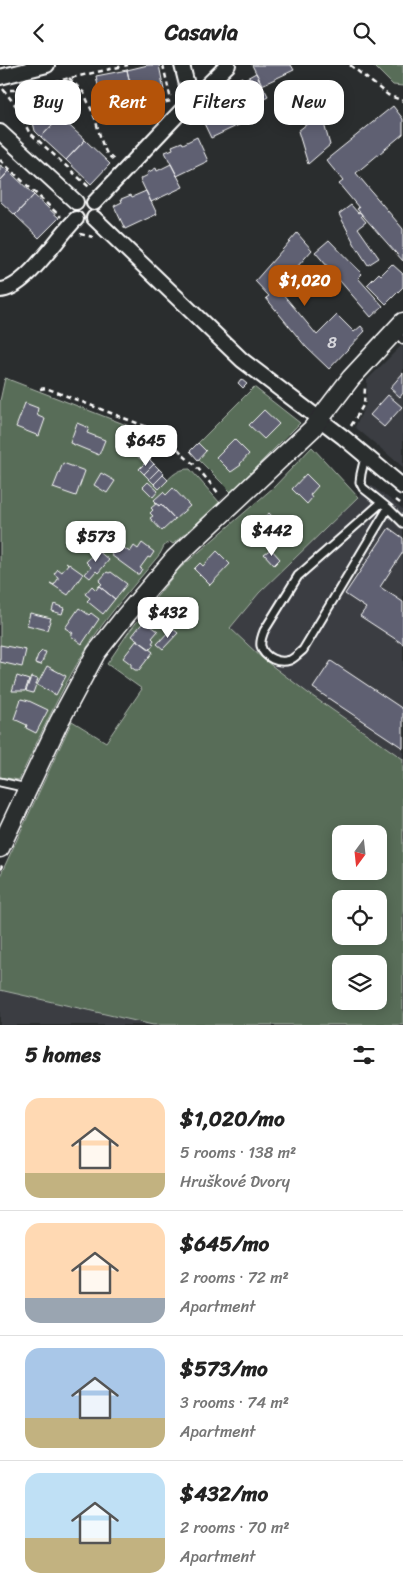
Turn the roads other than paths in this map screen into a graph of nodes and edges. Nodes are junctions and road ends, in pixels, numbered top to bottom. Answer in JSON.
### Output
{"nodes":[{"id":1,"x":47,"y":65,"type":"edge"},
{"id":2,"x":182,"y":65,"type":"edge"},
{"id":3,"x":228,"y":65,"type":"edge"},
{"id":4,"x":186,"y":80,"type":"edge"},
{"id":5,"x":213,"y":80,"type":"edge"},
{"id":6,"x":2,"y":84,"type":"edge"},
{"id":7,"x":175,"y":117,"type":"edge"},
{"id":8,"x":0,"y":132,"type":"edge"},
{"id":9,"x":94,"y":197,"type":"junction"},
{"id":10,"x":76,"y":202,"type":"junction"},
{"id":11,"x":94,"y":218,"type":"junction"},
{"id":12,"x":73,"y":222,"type":"junction"},
{"id":13,"x":0,"y":290,"type":"edge"},
{"id":14,"x":400,"y":331,"type":"edge"},
{"id":15,"x":319,"y":420,"type":"junction"},
{"id":16,"x":365,"y":457,"type":"junction"},
{"id":17,"x":403,"y":487,"type":"edge"},
{"id":18,"x":384,"y":505,"type":"junction"},
{"id":19,"x":403,"y":523,"type":"edge"},
{"id":20,"x":0,"y":782,"type":"edge"},
{"id":21,"x":28,"y":788,"type":"junction"},
{"id":22,"x":2,"y":854,"type":"edge"}],
"edges":[{"from":1,"to":6,"type":"street"},
{"from":2,"to":4,"type":"street"},
{"from":3,"to":5,"type":"street"},
{"from":7,"to":9,"type":"street"},
{"from":8,"to":10,"type":"street"},
{"from":9,"to":10,"type":"street"},
{"from":9,"to":11,"type":"street"},
{"from":10,"to":12,"type":"street"},
{"from":11,"to":12,"type":"street"},
{"from":11,"to":15,"type":"street"},
{"from":12,"to":13,"type":"street"},
{"from":14,"to":15,"type":"street"},
{"from":15,"to":16,"type":"street"},
{"from":15,"to":21,"type":"street"},
{"from":16,"to":17,"type":"street"},
{"from":16,"to":18,"type":"lane"},
{"from":18,"to":18,"type":"lane"},
{"from":18,"to":19,"type":"lane"},
{"from":20,"to":21,"type":"lane"},
{"from":21,"to":22,"type":"street"}]}
